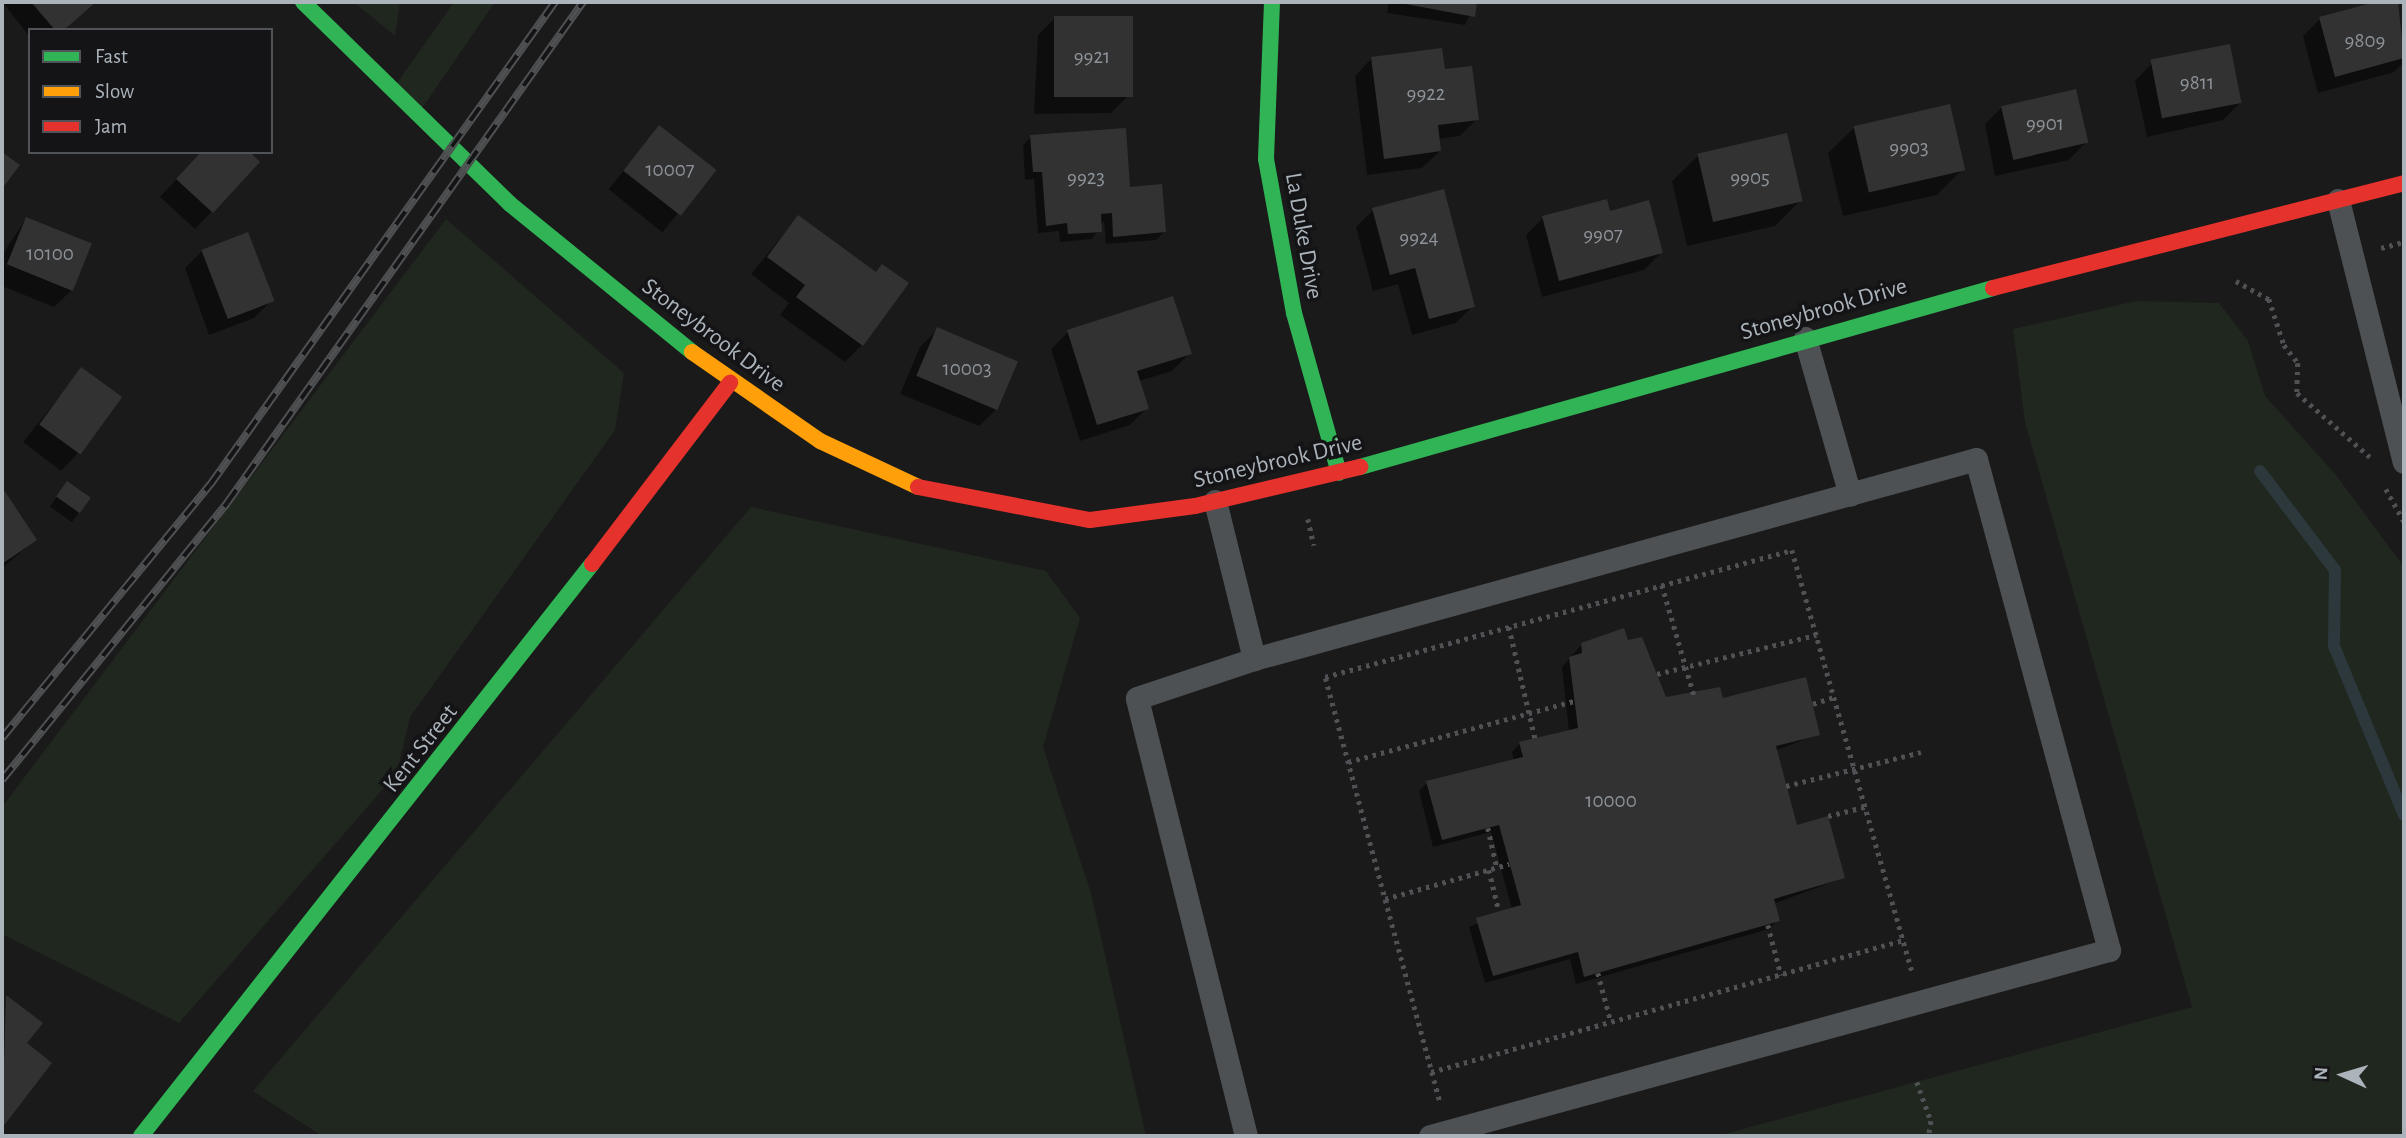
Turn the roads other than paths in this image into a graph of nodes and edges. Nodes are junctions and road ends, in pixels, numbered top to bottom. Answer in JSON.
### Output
{"nodes":[{"id":1,"x":303,"y":2,"type":"edge"},
{"id":2,"x":1272,"y":2,"type":"edge"},
{"id":3,"x":2404,"y":183,"type":"edge"},
{"id":4,"x":2338,"y":200,"type":"junction"},
{"id":5,"x":1805,"y":338,"type":"junction"},
{"id":6,"x":730,"y":383,"type":"junction"},
{"id":7,"x":2404,"y":462,"type":"edge"},
{"id":8,"x":1339,"y":473,"type":"junction"},
{"id":9,"x":1850,"y":495,"type":"junction"},
{"id":10,"x":1215,"y":501,"type":"junction"},
{"id":11,"x":1254,"y":659,"type":"junction"},
{"id":12,"x":1439,"y":1134,"type":"edge"},
{"id":13,"x":141,"y":1136,"type":"edge"},
{"id":14,"x":1247,"y":1136,"type":"edge"}],
"edges":[{"from":1,"to":6,"type":"street","name":"Stoneybrook Drive"},
{"from":2,"to":8,"type":"street","name":"La Duke Drive"},
{"from":3,"to":4,"type":"street","name":"Stoneybrook Drive"},
{"from":4,"to":5,"type":"street","name":"Stoneybrook Drive"},
{"from":4,"to":7,"type":"lane"},
{"from":5,"to":8,"type":"street","name":"Stoneybrook Drive"},
{"from":5,"to":9,"type":"lane"},
{"from":6,"to":10,"type":"street","name":"Stoneybrook Drive"},
{"from":6,"to":13,"type":"street","name":"Kent Street"},
{"from":8,"to":10,"type":"street","name":"Stoneybrook Drive"},
{"from":9,"to":11,"type":"lane"},
{"from":9,"to":12,"type":"lane"},
{"from":10,"to":11,"type":"lane"},
{"from":11,"to":14,"type":"lane"}]}
